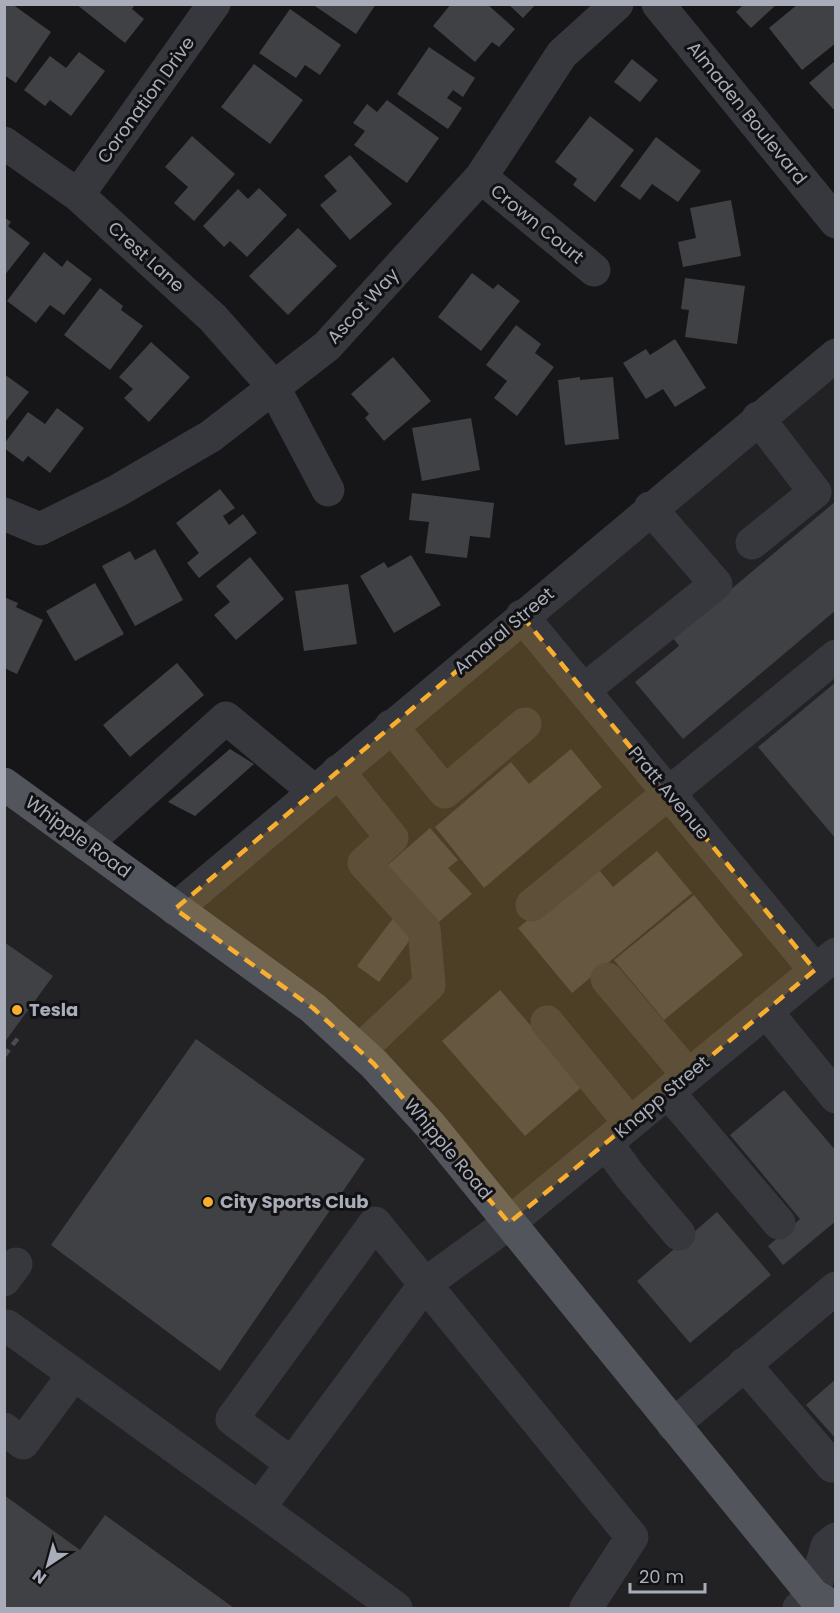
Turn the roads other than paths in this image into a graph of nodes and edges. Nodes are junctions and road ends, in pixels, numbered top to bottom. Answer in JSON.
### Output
{"nodes":[{"id":1,"x":214,"y":4,"type":"edge"},
{"id":2,"x":617,"y":4,"type":"edge"},
{"id":3,"x":658,"y":4,"type":"edge"},
{"id":4,"x":4,"y":143,"type":"edge"},
{"id":5,"x":481,"y":177,"type":"junction"},
{"id":6,"x":78,"y":195,"type":"junction"},
{"id":7,"x":836,"y":222,"type":"edge"},
{"id":8,"x":594,"y":270,"type":"dead end"},
{"id":9,"x":836,"y":355,"type":"edge"},
{"id":10,"x":273,"y":386,"type":"junction"},
{"id":11,"x":758,"y":418,"type":"junction"},
{"id":12,"x":825,"y":484,"type":"edge"},
{"id":13,"x":328,"y":489,"type":"dead end"},
{"id":14,"x":650,"y":508,"type":"junction"},
{"id":15,"x":4,"y":514,"type":"edge"},
{"id":16,"x":752,"y":543,"type":"dead end"},
{"id":17,"x":522,"y":616,"type":"junction"},
{"id":18,"x":836,"y":656,"type":"edge"},
{"id":19,"x":584,"y":690,"type":"junction"},
{"id":20,"x":525,"y":724,"type":"dead end"},
{"id":21,"x":392,"y":726,"type":"junction"},
{"id":22,"x":326,"y":781,"type":"junction"},
{"id":23,"x":4,"y":784,"type":"edge"},
{"id":24,"x":669,"y":794,"type":"junction"},
{"id":25,"x":87,"y":844,"type":"junction"},
{"id":26,"x":532,"y":905,"type":"dead end"},
{"id":27,"x":176,"y":909,"type":"junction"},
{"id":28,"x":829,"y":964,"type":"edge"},
{"id":29,"x":607,"y":979,"type":"dead end"},
{"id":30,"x":766,"y":1011,"type":"junction"},
{"id":31,"x":547,"y":1022,"type":"dead end"},
{"id":32,"x":359,"y":1051,"type":"junction"},
{"id":33,"x":678,"y":1084,"type":"junction"},
{"id":34,"x":836,"y":1097,"type":"edge"},
{"id":35,"x":618,"y":1133,"type":"junction"},
{"id":36,"x":509,"y":1223,"type":"junction"},
{"id":37,"x":779,"y":1223,"type":"dead end"},
{"id":38,"x":679,"y":1234,"type":"dead end"},
{"id":39,"x":425,"y":1284,"type":"junction"},
{"id":40,"x":831,"y":1296,"type":"edge"},
{"id":41,"x":5,"y":1327,"type":"edge"},
{"id":42,"x":744,"y":1364,"type":"junction"},
{"id":43,"x":74,"y":1374,"type":"junction"},
{"id":44,"x":673,"y":1425,"type":"junction"},
{"id":45,"x":4,"y":1429,"type":"edge"},
{"id":46,"x":292,"y":1464,"type":"junction"},
{"id":47,"x":832,"y":1466,"type":"dead end"},
{"id":48,"x":260,"y":1508,"type":"junction"},
{"id":49,"x":836,"y":1539,"type":"edge"},
{"id":50,"x":815,"y":1605,"type":"edge"},
{"id":51,"x":396,"y":1608,"type":"edge"},
{"id":52,"x":586,"y":1608,"type":"edge"}],
"edges":[{"from":1,"to":6,"type":"street","name":"Coronation Drive"},
{"from":2,"to":5,"type":"street","name":"Ascot Way"},
{"from":3,"to":7,"type":"street","name":"Almaden Boulevard"},
{"from":4,"to":6,"type":"street","name":"Crest Lane"},
{"from":5,"to":8,"type":"street","name":"Crown Court"},
{"from":5,"to":10,"type":"street","name":"Ascot Way"},
{"from":6,"to":10,"type":"street","name":"Crest Lane"},
{"from":9,"to":11,"type":"street","name":"Amaral Street"},
{"from":10,"to":13,"type":"street","name":"Crest Lane"},
{"from":10,"to":15,"type":"street","name":"Ascot Way"},
{"from":11,"to":12,"type":"street"},
{"from":11,"to":14,"type":"street","name":"Amaral Street"},
{"from":12,"to":16,"type":"street"},
{"from":14,"to":17,"type":"street","name":"Amaral Street"},
{"from":14,"to":19,"type":"street"},
{"from":17,"to":19,"type":"street","name":"Pratt Avenue"},
{"from":17,"to":21,"type":"street","name":"Amaral Street"},
{"from":18,"to":24,"type":"street"},
{"from":19,"to":24,"type":"street","name":"Pratt Avenue"},
{"from":20,"to":21,"type":"street"},
{"from":21,"to":22,"type":"street","name":"Amaral Street"},
{"from":22,"to":25,"type":"street"},
{"from":22,"to":27,"type":"street","name":"Amaral Street"},
{"from":22,"to":32,"type":"street"},
{"from":23,"to":25,"type":"main road","name":"Whipple Road"},
{"from":24,"to":26,"type":"street"},
{"from":24,"to":28,"type":"street","name":"Pratt Avenue"},
{"from":25,"to":27,"type":"main road","name":"Whipple Road"},
{"from":27,"to":32,"type":"main road","name":"Whipple Road"},
{"from":28,"to":30,"type":"street","name":"Knapp Street"},
{"from":29,"to":33,"type":"street"},
{"from":30,"to":33,"type":"street","name":"Knapp Street"},
{"from":30,"to":34,"type":"street"},
{"from":31,"to":35,"type":"street"},
{"from":32,"to":36,"type":"main road","name":"Whipple Road"},
{"from":33,"to":35,"type":"street","name":"Knapp Street"},
{"from":33,"to":37,"type":"street"},
{"from":35,"to":36,"type":"street","name":"Knapp Street"},
{"from":35,"to":38,"type":"street"},
{"from":36,"to":39,"type":"street","name":"Knapp Street"},
{"from":36,"to":44,"type":"main road","name":"Whipple Road"},
{"from":39,"to":46,"type":"street","name":"Knapp Street"},
{"from":39,"to":46,"type":"street"},
{"from":39,"to":52,"type":"street"},
{"from":40,"to":42,"type":"street"},
{"from":41,"to":43,"type":"street"},
{"from":42,"to":44,"type":"street"},
{"from":42,"to":47,"type":"street"},
{"from":43,"to":45,"type":"street"},
{"from":43,"to":48,"type":"street"},
{"from":44,"to":50,"type":"main road","name":"Whipple Road"},
{"from":46,"to":48,"type":"street","name":"Knapp Street"},
{"from":48,"to":51,"type":"street"},
{"from":49,"to":50,"type":"street"}]}
